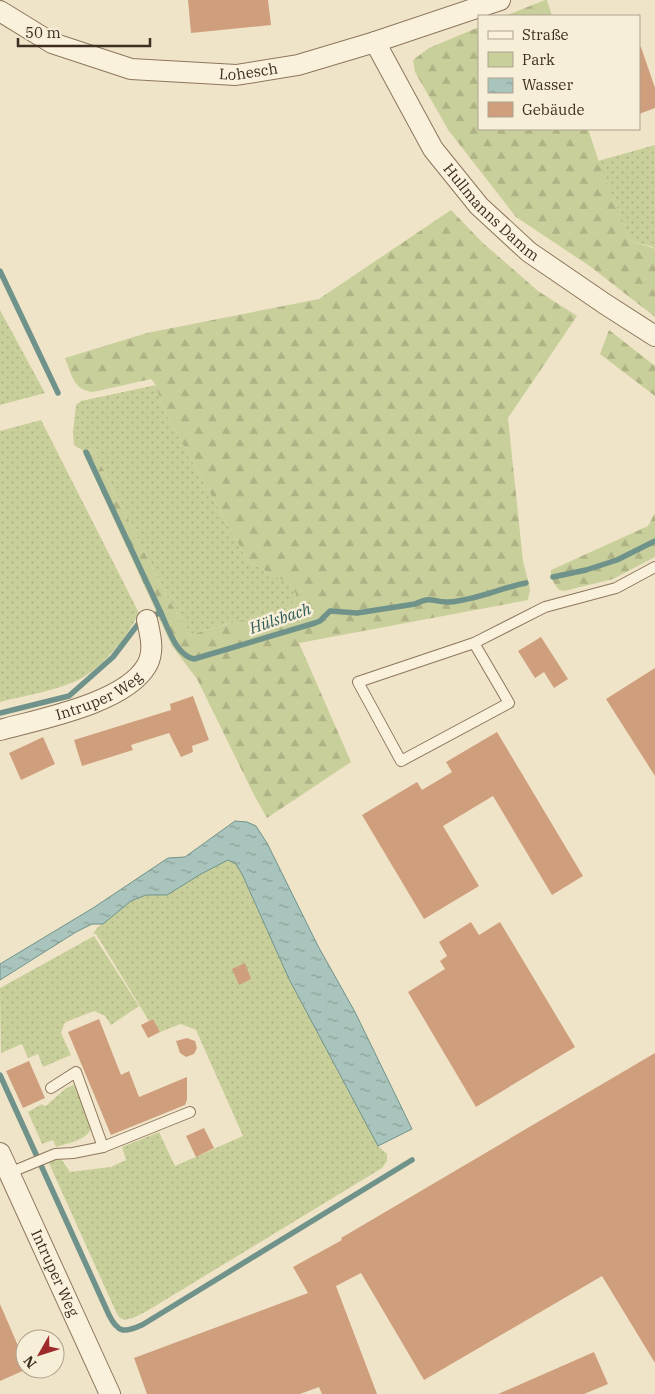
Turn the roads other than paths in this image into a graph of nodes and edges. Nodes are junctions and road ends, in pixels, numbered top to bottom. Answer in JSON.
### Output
{"nodes":[{"id":1,"x":500,"y":0,"type":"edge"},
{"id":2,"x":0,"y":11,"type":"edge"},
{"id":3,"x":375,"y":42,"type":"junction"},
{"id":4,"x":655,"y":336,"type":"edge"},
{"id":5,"x":655,"y":567,"type":"edge"},
{"id":6,"x":147,"y":620,"type":"dead end"},
{"id":7,"x":474,"y":644,"type":"junction"},
{"id":8,"x":0,"y":730,"type":"edge"},
{"id":9,"x":51,"y":1088,"type":"dead end"},
{"id":10,"x":190,"y":1112,"type":"dead end"},
{"id":11,"x":104,"y":1147,"type":"junction"},
{"id":12,"x":0,"y":1153,"type":"edge"},
{"id":13,"x":12,"y":1175,"type":"edge"},
{"id":14,"x":110,"y":1394,"type":"edge"}],
"edges":[{"from":1,"to":3,"type":"street","name":"Lohesch"},
{"from":2,"to":3,"type":"street","name":"Lohesch"},
{"from":3,"to":4,"type":"street","name":"Hullmanns Damm"},
{"from":5,"to":7,"type":"lane"},
{"from":6,"to":8,"type":"street","name":"Intruper Weg"},
{"from":7,"to":7,"type":"lane"},
{"from":9,"to":11,"type":"lane"},
{"from":10,"to":11,"type":"lane"},
{"from":11,"to":13,"type":"lane"},
{"from":12,"to":13,"type":"street","name":"Intruper Weg"},
{"from":13,"to":14,"type":"street","name":"Intruper Weg"}]}
